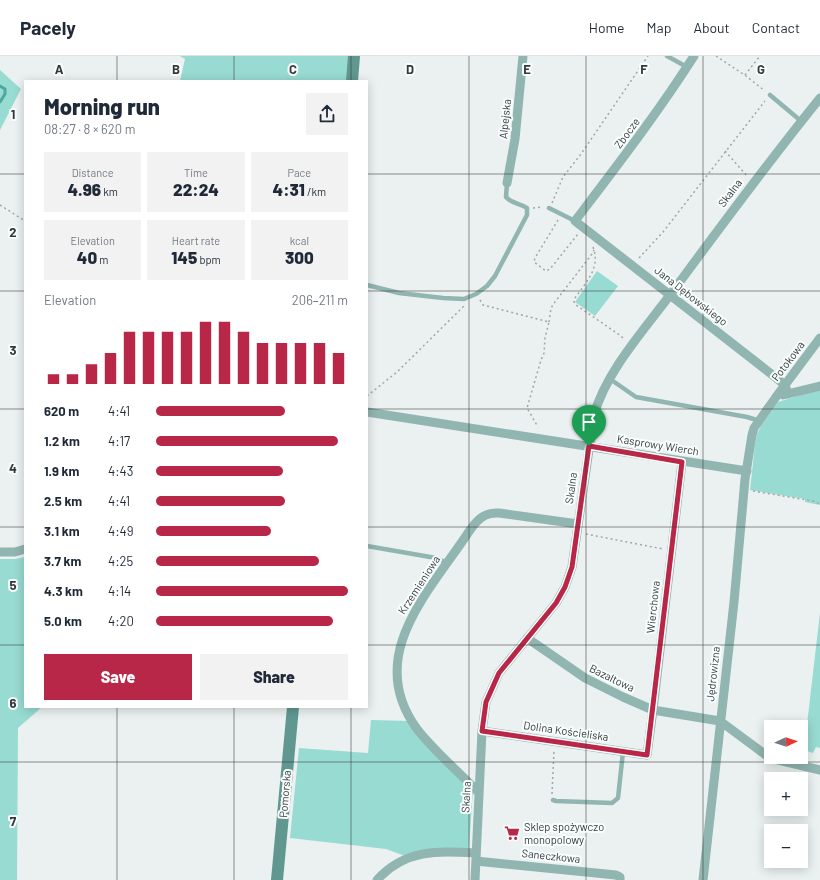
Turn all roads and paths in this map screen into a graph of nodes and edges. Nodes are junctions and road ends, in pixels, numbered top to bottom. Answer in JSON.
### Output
{"nodes":[{"id":1,"x":354,"y":56,"type":"edge"},
{"id":2,"x":522,"y":56,"type":"edge"},
{"id":3,"x":648,"y":56,"type":"edge"},
{"id":4,"x":667,"y":56,"type":"edge"},
{"id":5,"x":694,"y":56,"type":"edge"},
{"id":6,"x":716,"y":56,"type":"edge"},
{"id":7,"x":760,"y":56,"type":"edge"},
{"id":8,"x":687,"y":67,"type":"junction"},
{"id":9,"x":745,"y":75,"type":"junction"},
{"id":10,"x":352,"y":80,"type":"edge"},
{"id":11,"x":770,"y":95,"type":"junction"},
{"id":12,"x":820,"y":98,"type":"edge"},
{"id":13,"x":801,"y":121,"type":"junction"},
{"id":14,"x":726,"y":151,"type":"junction"},
{"id":15,"x":750,"y":180,"type":"dead end"},
{"id":16,"x":507,"y":183,"type":"joint"},
{"id":17,"x":0,"y":205,"type":"edge"},
{"id":18,"x":527,"y":208,"type":"junction"},
{"id":19,"x":549,"y":208,"type":"junction"},
{"id":20,"x":562,"y":214,"type":"junction"},
{"id":21,"x":24,"y":220,"type":"edge"},
{"id":22,"x":575,"y":221,"type":"junction"},
{"id":23,"x":583,"y":237,"type":"dead end"},
{"id":24,"x":591,"y":244,"type":"dead end"},
{"id":25,"x":594,"y":250,"type":"junction"},
{"id":26,"x":632,"y":266,"type":"junction"},
{"id":27,"x":368,"y":285,"type":"edge"},
{"id":28,"x":476,"y":294,"type":"junction"},
{"id":29,"x":670,"y":295,"type":"junction"},
{"id":30,"x":549,"y":322,"type":"junction"},
{"id":31,"x":820,"y":338,"type":"edge"},
{"id":32,"x":629,"y":344,"type":"dead end"},
{"id":33,"x":610,"y":379,"type":"junction"},
{"id":34,"x":785,"y":385,"type":"junction"},
{"id":35,"x":820,"y":386,"type":"edge"},
{"id":36,"x":788,"y":394,"type":"junction"},
{"id":37,"x":368,"y":395,"type":"edge"},
{"id":38,"x":776,"y":397,"type":"junction"},
{"id":39,"x":368,"y":412,"type":"edge"},
{"id":40,"x":760,"y":421,"type":"junction"},
{"id":41,"x":538,"y":427,"type":"dead end"},
{"id":42,"x":589,"y":446,"type":"junction"},
{"id":43,"x":682,"y":462,"type":"junction"},
{"id":44,"x":747,"y":471,"type":"junction"},
{"id":45,"x":744,"y":486,"type":"junction"},
{"id":46,"x":820,"y":504,"type":"edge"},
{"id":47,"x":578,"y":524,"type":"junction"},
{"id":48,"x":582,"y":533,"type":"dead end"},
{"id":49,"x":368,"y":546,"type":"edge"},
{"id":50,"x":24,"y":549,"type":"edge"},
{"id":51,"x":668,"y":550,"type":"dead end"},
{"id":52,"x":0,"y":552,"type":"edge"},
{"id":53,"x":447,"y":563,"type":"junction"},
{"id":54,"x":527,"y":638,"type":"junction"},
{"id":55,"x":293,"y":708,"type":"edge"},
{"id":56,"x":653,"y":710,"type":"junction"},
{"id":57,"x":720,"y":721,"type":"junction"},
{"id":58,"x":482,"y":731,"type":"junction"},
{"id":59,"x":554,"y":745,"type":"dead end"},
{"id":60,"x":623,"y":752,"type":"junction"},
{"id":61,"x":647,"y":755,"type":"joint"},
{"id":62,"x":820,"y":770,"type":"edge"},
{"id":63,"x":478,"y":792,"type":"junction"},
{"id":64,"x":553,"y":800,"type":"joint"},
{"id":65,"x":476,"y":857,"type":"junction"},
{"id":66,"x":277,"y":880,"type":"edge"},
{"id":67,"x":377,"y":880,"type":"edge"},
{"id":68,"x":475,"y":880,"type":"edge"},
{"id":69,"x":620,"y":880,"type":"edge"},
{"id":70,"x":703,"y":880,"type":"edge"}],
"edges":[{"from":1,"to":10,"type":"street"},
{"from":2,"to":16,"type":"street","name":"Alpejska"},
{"from":3,"to":19,"type":"path"},
{"from":4,"to":8,"type":"lane"},
{"from":5,"to":8,"type":"street","name":"Zbocze"},
{"from":6,"to":9,"type":"path"},
{"from":7,"to":9,"type":"path"},
{"from":8,"to":22,"type":"street","name":"Zbocze"},
{"from":9,"to":11,"type":"path"},
{"from":11,"to":13,"type":"lane"},
{"from":11,"to":14,"type":"path"},
{"from":12,"to":13,"type":"street","name":"Skalna"},
{"from":13,"to":29,"type":"street","name":"Skalna"},
{"from":14,"to":15,"type":"path"},
{"from":14,"to":26,"type":"path"},
{"from":16,"to":18,"type":"lane"},
{"from":17,"to":21,"type":"path"},
{"from":18,"to":19,"type":"path"},
{"from":18,"to":28,"type":"lane"},
{"from":19,"to":20,"type":"lane"},
{"from":20,"to":22,"type":"lane"},
{"from":20,"to":23,"type":"path"},
{"from":22,"to":26,"type":"street","name":"Jana Dębowskiego"},
{"from":24,"to":25,"type":"path"},
{"from":25,"to":30,"type":"path"},
{"from":25,"to":32,"type":"path"},
{"from":26,"to":29,"type":"street","name":"Jana Dębowskiego"},
{"from":27,"to":28,"type":"lane"},
{"from":28,"to":30,"type":"path"},
{"from":28,"to":37,"type":"path"},
{"from":29,"to":33,"type":"street","name":"Skalna"},
{"from":29,"to":34,"type":"street","name":"Jana Dębowskiego"},
{"from":30,"to":41,"type":"path"},
{"from":31,"to":34,"type":"street","name":"Potokowa"},
{"from":33,"to":40,"type":"lane"},
{"from":33,"to":42,"type":"street","name":"Skalna"},
{"from":34,"to":36,"type":"street"},
{"from":34,"to":38,"type":"street","name":"Potokowa"},
{"from":35,"to":36,"type":"street"},
{"from":36,"to":38,"type":"street"},
{"from":38,"to":40,"type":"street"},
{"from":39,"to":42,"type":"street","name":"Kasprowy Wierch"},
{"from":40,"to":44,"type":"street"},
{"from":42,"to":43,"type":"street","name":"Kasprowy Wierch"},
{"from":42,"to":47,"type":"street","name":"Skalna"},
{"from":43,"to":44,"type":"street","name":"Kasprowy Wierch"},
{"from":43,"to":56,"type":"street","name":"Wierchowa"},
{"from":44,"to":45,"type":"street","name":"Jędrowizna"},
{"from":45,"to":46,"type":"path"},
{"from":45,"to":57,"type":"street","name":"Jędrowizna"},
{"from":47,"to":53,"type":"street","name":"Krzemieniowa"},
{"from":47,"to":54,"type":"street","name":"Skalna"},
{"from":48,"to":51,"type":"path"},
{"from":49,"to":53,"type":"lane"},
{"from":50,"to":52,"type":"street"},
{"from":53,"to":63,"type":"street","name":"Krzemieniowa"},
{"from":54,"to":56,"type":"street","name":"Bazaltowa"},
{"from":54,"to":58,"type":"street","name":"Skalna"},
{"from":55,"to":66,"type":"street","name":"Pomorska"},
{"from":56,"to":57,"type":"street","name":"Bazaltowa"},
{"from":56,"to":61,"type":"street","name":"Wierchowa"},
{"from":57,"to":62,"type":"street"},
{"from":57,"to":70,"type":"street","name":"Jędrowizna"},
{"from":58,"to":60,"type":"street","name":"Dolina Kościeliska"},
{"from":58,"to":63,"type":"street","name":"Skalna"},
{"from":59,"to":64,"type":"path"},
{"from":60,"to":61,"type":"street","name":"Dolina Kościeliska"},
{"from":60,"to":64,"type":"lane"},
{"from":63,"to":65,"type":"street","name":"Skalna"},
{"from":65,"to":67,"type":"street","name":"Saneczkowa"},
{"from":65,"to":68,"type":"street","name":"Skalna"},
{"from":65,"to":69,"type":"street","name":"Saneczkowa"}]}
